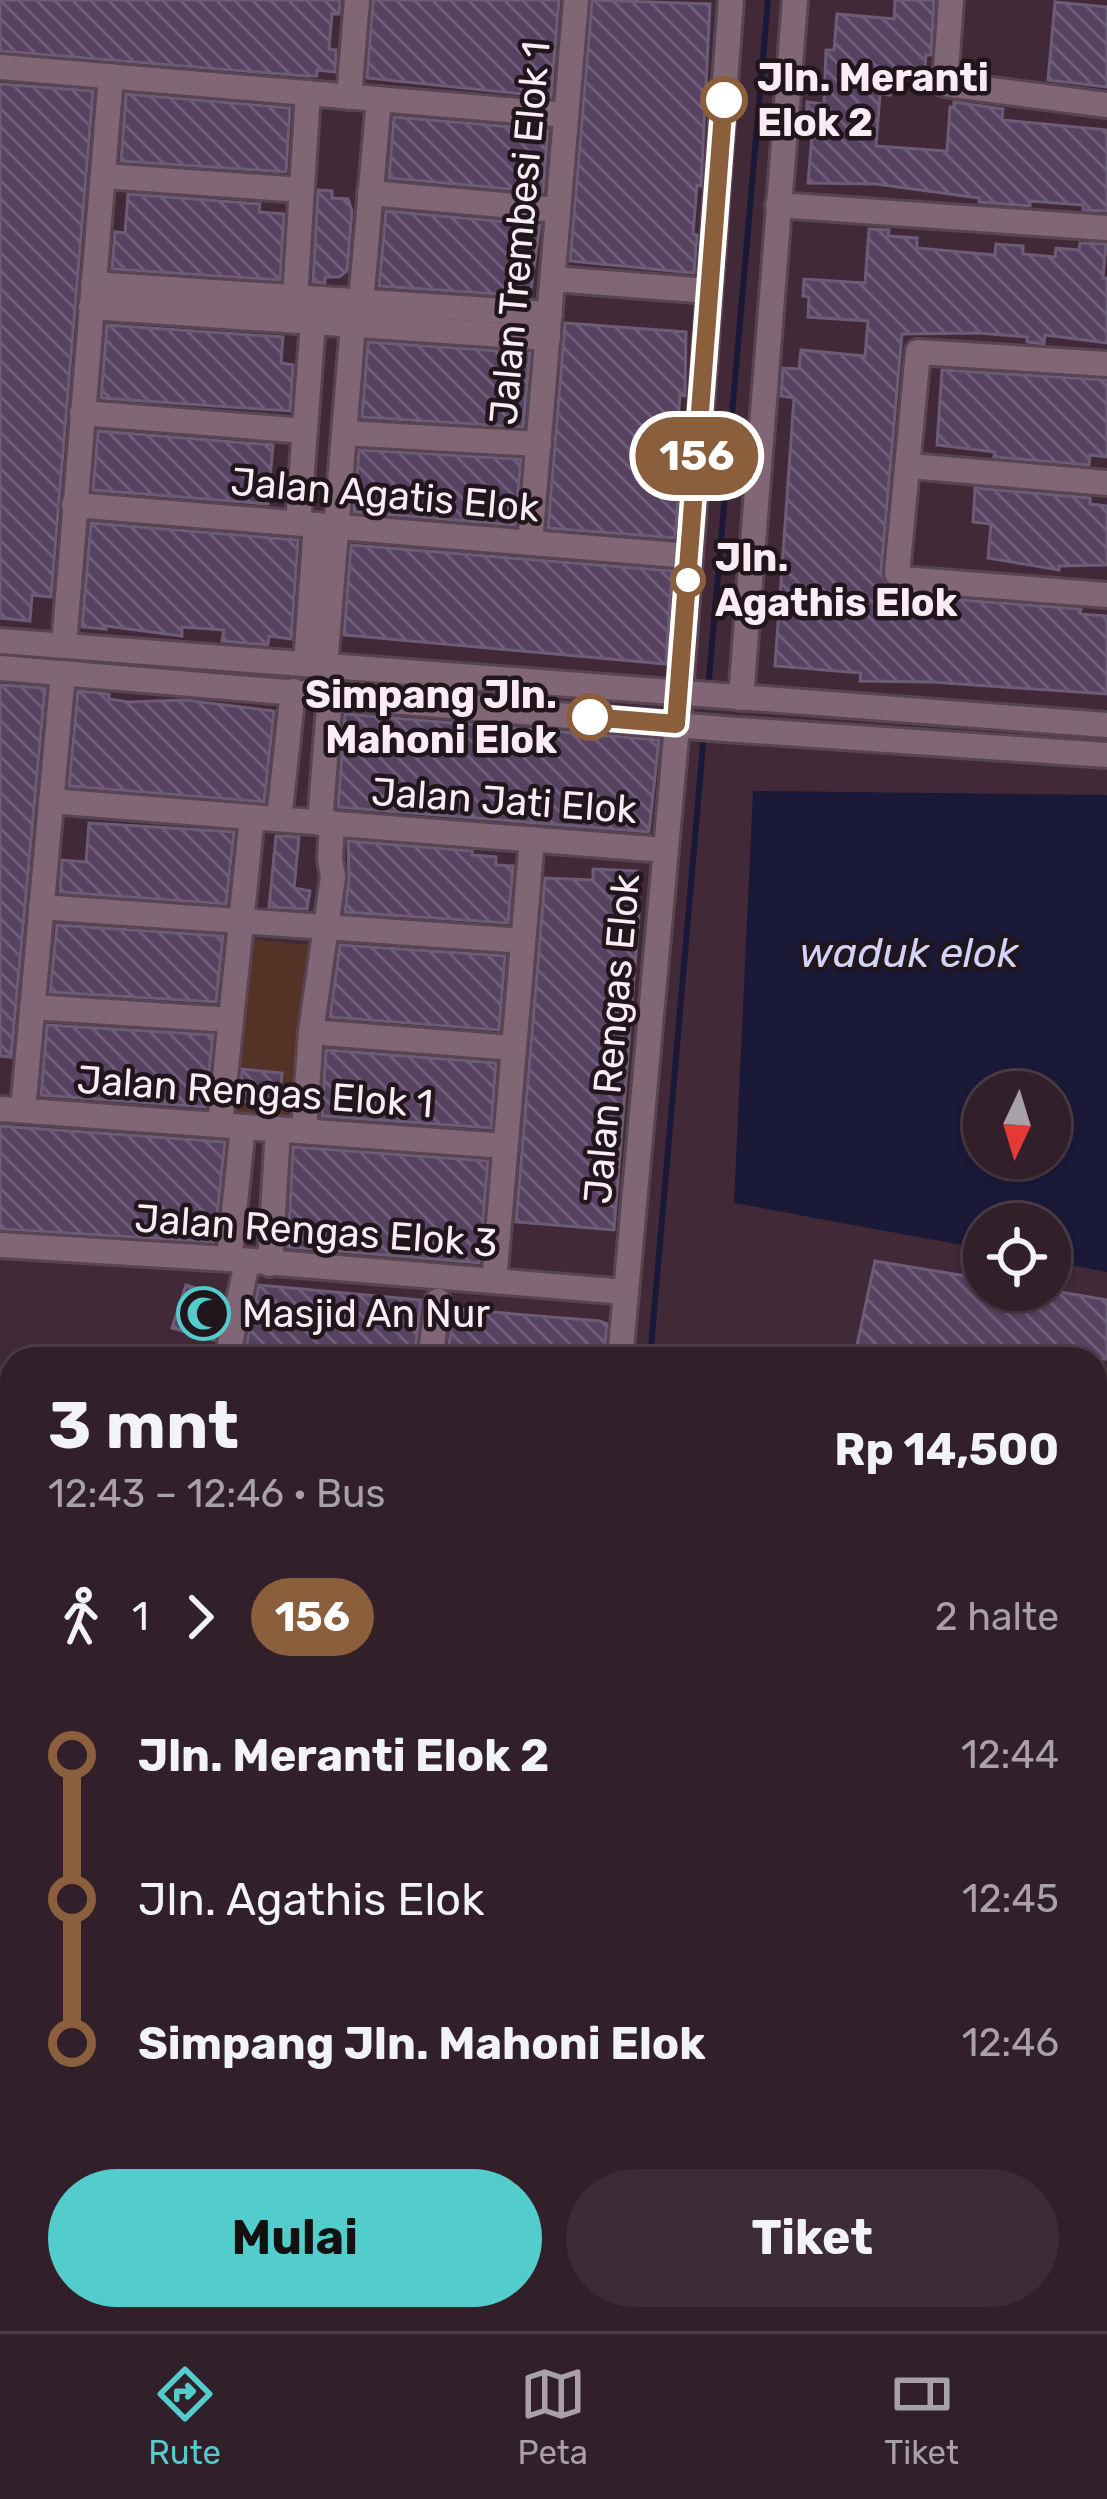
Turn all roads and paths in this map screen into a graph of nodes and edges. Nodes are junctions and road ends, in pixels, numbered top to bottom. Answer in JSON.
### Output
{"nodes":[{"id":1,"x":341,"y":0,"type":"edge"},
{"id":2,"x":357,"y":0,"type":"edge"},
{"id":3,"x":576,"y":0,"type":"edge"},
{"id":4,"x":731,"y":0,"type":"edge"},
{"id":5,"x":795,"y":0,"type":"edge"},
{"id":6,"x":951,"y":0,"type":"edge"},
{"id":7,"x":0,"y":67,"type":"edge"},
{"id":8,"x":111,"y":76,"type":"junction"},
{"id":9,"x":330,"y":95,"type":"junction"},
{"id":10,"x":380,"y":99,"type":"junction"},
{"id":11,"x":1107,"y":105,"type":"edge"},
{"id":12,"x":566,"y":115,"type":"junction"},
{"id":13,"x":103,"y":176,"type":"junction"},
{"id":14,"x":302,"y":190,"type":"junction"},
{"id":15,"x":370,"y":193,"type":"junction"},
{"id":16,"x":778,"y":205,"type":"junction"},
{"id":17,"x":558,"y":210,"type":"junction"},
{"id":18,"x":1107,"y":228,"type":"edge"},
{"id":19,"x":553,"y":280,"type":"junction"},
{"id":20,"x":709,"y":291,"type":"junction"},
{"id":21,"x":92,"y":296,"type":"junction"},
{"id":22,"x":295,"y":298,"type":"junction"},
{"id":23,"x":357,"y":314,"type":"junction"},
{"id":24,"x":313,"y":322,"type":"junction"},
{"id":25,"x":549,"y":326,"type":"junction"},
{"id":26,"x":1107,"y":364,"type":"edge"},
{"id":27,"x":82,"y":412,"type":"junction"},
{"id":28,"x":305,"y":431,"type":"junction"},
{"id":29,"x":344,"y":433,"type":"junction"},
{"id":30,"x":539,"y":444,"type":"junction"},
{"id":31,"x":910,"y":466,"type":"junction"},
{"id":32,"x":1107,"y":483,"type":"edge"},
{"id":33,"x":74,"y":505,"type":"junction"},
{"id":34,"x":317,"y":525,"type":"junction"},
{"id":35,"x":530,"y":543,"type":"junction"},
{"id":36,"x":690,"y":556,"type":"junction"},
{"id":37,"x":1107,"y":595,"type":"edge"},
{"id":38,"x":0,"y":641,"type":"edge"},
{"id":39,"x":64,"y":646,"type":"junction"},
{"id":40,"x":315,"y":664,"type":"junction"},
{"id":41,"x":0,"y":668,"type":"edge"},
{"id":42,"x":62,"y":673,"type":"junction"},
{"id":43,"x":312,"y":693,"type":"junction"},
{"id":44,"x":686,"y":693,"type":"junction"},
{"id":45,"x":733,"y":697,"type":"junction"},
{"id":46,"x":682,"y":725,"type":"junction"},
{"id":47,"x":1107,"y":725,"type":"edge"},
{"id":48,"x":1107,"y":755,"type":"edge"},
{"id":49,"x":51,"y":801,"type":"junction"},
{"id":50,"x":252,"y":817,"type":"junction"},
{"id":51,"x":279,"y":819,"type":"junction"},
{"id":52,"x":330,"y":824,"type":"junction"},
{"id":53,"x":532,"y":839,"type":"junction"},
{"id":54,"x":664,"y":850,"type":"junction"},
{"id":55,"x":41,"y":907,"type":"junction"},
{"id":56,"x":242,"y":921,"type":"junction"},
{"id":57,"x":326,"y":926,"type":"junction"},
{"id":58,"x":523,"y":941,"type":"junction"},
{"id":59,"x":32,"y":1007,"type":"junction"},
{"id":60,"x":231,"y":1020,"type":"junction"},
{"id":61,"x":311,"y":1033,"type":"junction"},
{"id":62,"x":514,"y":1048,"type":"junction"},
{"id":63,"x":11,"y":1110,"type":"edge"},
{"id":64,"x":231,"y":1126,"type":"junction"},
{"id":65,"x":291,"y":1130,"type":"junction"},
{"id":66,"x":505,"y":1146,"type":"junction"},
{"id":67,"x":0,"y":1245,"type":"edge"},
{"id":68,"x":249,"y":1262,"type":"junction"},
{"id":69,"x":494,"y":1281,"type":"junction"},
{"id":70,"x":626,"y":1292,"type":"junction"},
{"id":71,"x":438,"y":1301,"type":"dead end"},
{"id":72,"x":230,"y":1347,"type":"edge"},
{"id":73,"x":432,"y":1347,"type":"edge"},
{"id":74,"x":621,"y":1347,"type":"edge"}],
"edges":[{"from":1,"to":9,"type":"street"},
{"from":2,"to":9,"type":"street"},
{"from":3,"to":12,"type":"street","name":"Jalan Trembesi Elok 1"},
{"from":4,"to":20,"type":"street","name":"Jalan Rengas Elok"},
{"from":5,"to":16,"type":"street"},
{"from":6,"to":11,"type":"street"},
{"from":7,"to":8,"type":"street"},
{"from":8,"to":9,"type":"street"},
{"from":8,"to":13,"type":"street"},
{"from":9,"to":10,"type":"street"},
{"from":9,"to":14,"type":"street"},
{"from":10,"to":12,"type":"street"},
{"from":10,"to":15,"type":"street"},
{"from":12,"to":17,"type":"street","name":"Jalan Trembesi Elok 1"},
{"from":13,"to":14,"type":"street"},
{"from":13,"to":21,"type":"street"},
{"from":14,"to":22,"type":"street"},
{"from":15,"to":17,"type":"street"},
{"from":15,"to":23,"type":"street"},
{"from":16,"to":18,"type":"street"},
{"from":16,"to":45,"type":"street"},
{"from":17,"to":19,"type":"street","name":"Jalan Trembesi Elok 1"},
{"from":19,"to":20,"type":"street"},
{"from":19,"to":25,"type":"street","name":"Jalan Trembesi Elok 1"},
{"from":20,"to":36,"type":"street","name":"Jalan Rengas Elok"},
{"from":21,"to":22,"type":"street"},
{"from":21,"to":24,"type":"street"},
{"from":21,"to":27,"type":"street"},
{"from":22,"to":23,"type":"street"},
{"from":23,"to":24,"type":"street"},
{"from":23,"to":25,"type":"street"},
{"from":23,"to":29,"type":"street"},
{"from":24,"to":28,"type":"street"},
{"from":25,"to":30,"type":"street","name":"Jalan Trembesi Elok 1"},
{"from":26,"to":31,"type":"street"},
{"from":27,"to":28,"type":"street"},
{"from":27,"to":33,"type":"street"},
{"from":28,"to":34,"type":"street"},
{"from":29,"to":30,"type":"street"},
{"from":29,"to":34,"type":"street"},
{"from":30,"to":35,"type":"street","name":"Jalan Trembesi Elok 1"},
{"from":31,"to":32,"type":"street"},
{"from":31,"to":37,"type":"street"},
{"from":33,"to":34,"type":"street","name":"Jalan Agatis Elok"},
{"from":33,"to":39,"type":"street"},
{"from":34,"to":35,"type":"street","name":"Jalan Agatis Elok"},
{"from":34,"to":40,"type":"street"},
{"from":35,"to":36,"type":"street","name":"Jalan Agatis Elok"},
{"from":36,"to":44,"type":"street","name":"Jalan Rengas Elok"},
{"from":38,"to":39,"type":"street"},
{"from":39,"to":40,"type":"street"},
{"from":40,"to":43,"type":"street"},
{"from":40,"to":44,"type":"street"},
{"from":41,"to":42,"type":"street"},
{"from":42,"to":43,"type":"street"},
{"from":42,"to":49,"type":"street"},
{"from":43,"to":46,"type":"street"},
{"from":43,"to":51,"type":"street"},
{"from":43,"to":52,"type":"street"},
{"from":44,"to":45,"type":"street"},
{"from":44,"to":46,"type":"street","name":"Jalan Rengas Elok"},
{"from":45,"to":47,"type":"street"},
{"from":46,"to":48,"type":"street"},
{"from":46,"to":54,"type":"street","name":"Jalan Rengas Elok"},
{"from":49,"to":50,"type":"street","name":"Jalan Jati Elok"},
{"from":49,"to":55,"type":"street"},
{"from":50,"to":51,"type":"street","name":"Jalan Jati Elok"},
{"from":50,"to":56,"type":"street"},
{"from":51,"to":52,"type":"street","name":"Jalan Jati Elok"},
{"from":52,"to":53,"type":"street","name":"Jalan Jati Elok"},
{"from":52,"to":57,"type":"street"},
{"from":53,"to":54,"type":"street","name":"Jalan Jati Elok"},
{"from":53,"to":58,"type":"street"},
{"from":54,"to":70,"type":"street","name":"Jalan Rengas Elok"},
{"from":55,"to":56,"type":"street"},
{"from":55,"to":59,"type":"street"},
{"from":56,"to":57,"type":"street"},
{"from":56,"to":60,"type":"street"},
{"from":57,"to":58,"type":"street"},
{"from":57,"to":61,"type":"street"},
{"from":58,"to":62,"type":"street"},
{"from":59,"to":60,"type":"street"},
{"from":59,"to":63,"type":"street"},
{"from":60,"to":64,"type":"street"},
{"from":61,"to":62,"type":"street"},
{"from":61,"to":65,"type":"street"},
{"from":62,"to":66,"type":"street"},
{"from":63,"to":64,"type":"street","name":"Jalan Rengas Elok 1"},
{"from":64,"to":65,"type":"street","name":"Jalan Rengas Elok 1"},
{"from":64,"to":68,"type":"street"},
{"from":65,"to":66,"type":"street","name":"Jalan Rengas Elok 1"},
{"from":65,"to":68,"type":"street"},
{"from":66,"to":69,"type":"street"},
{"from":67,"to":68,"type":"street","name":"Jalan Rengas Elok 3"},
{"from":68,"to":69,"type":"street","name":"Jalan Rengas Elok 3"},
{"from":68,"to":72,"type":"street"},
{"from":69,"to":70,"type":"street","name":"Jalan Rengas Elok 3"},
{"from":70,"to":74,"type":"street","name":"Jalan Rengas Elok"},
{"from":71,"to":73,"type":"street"}]}
